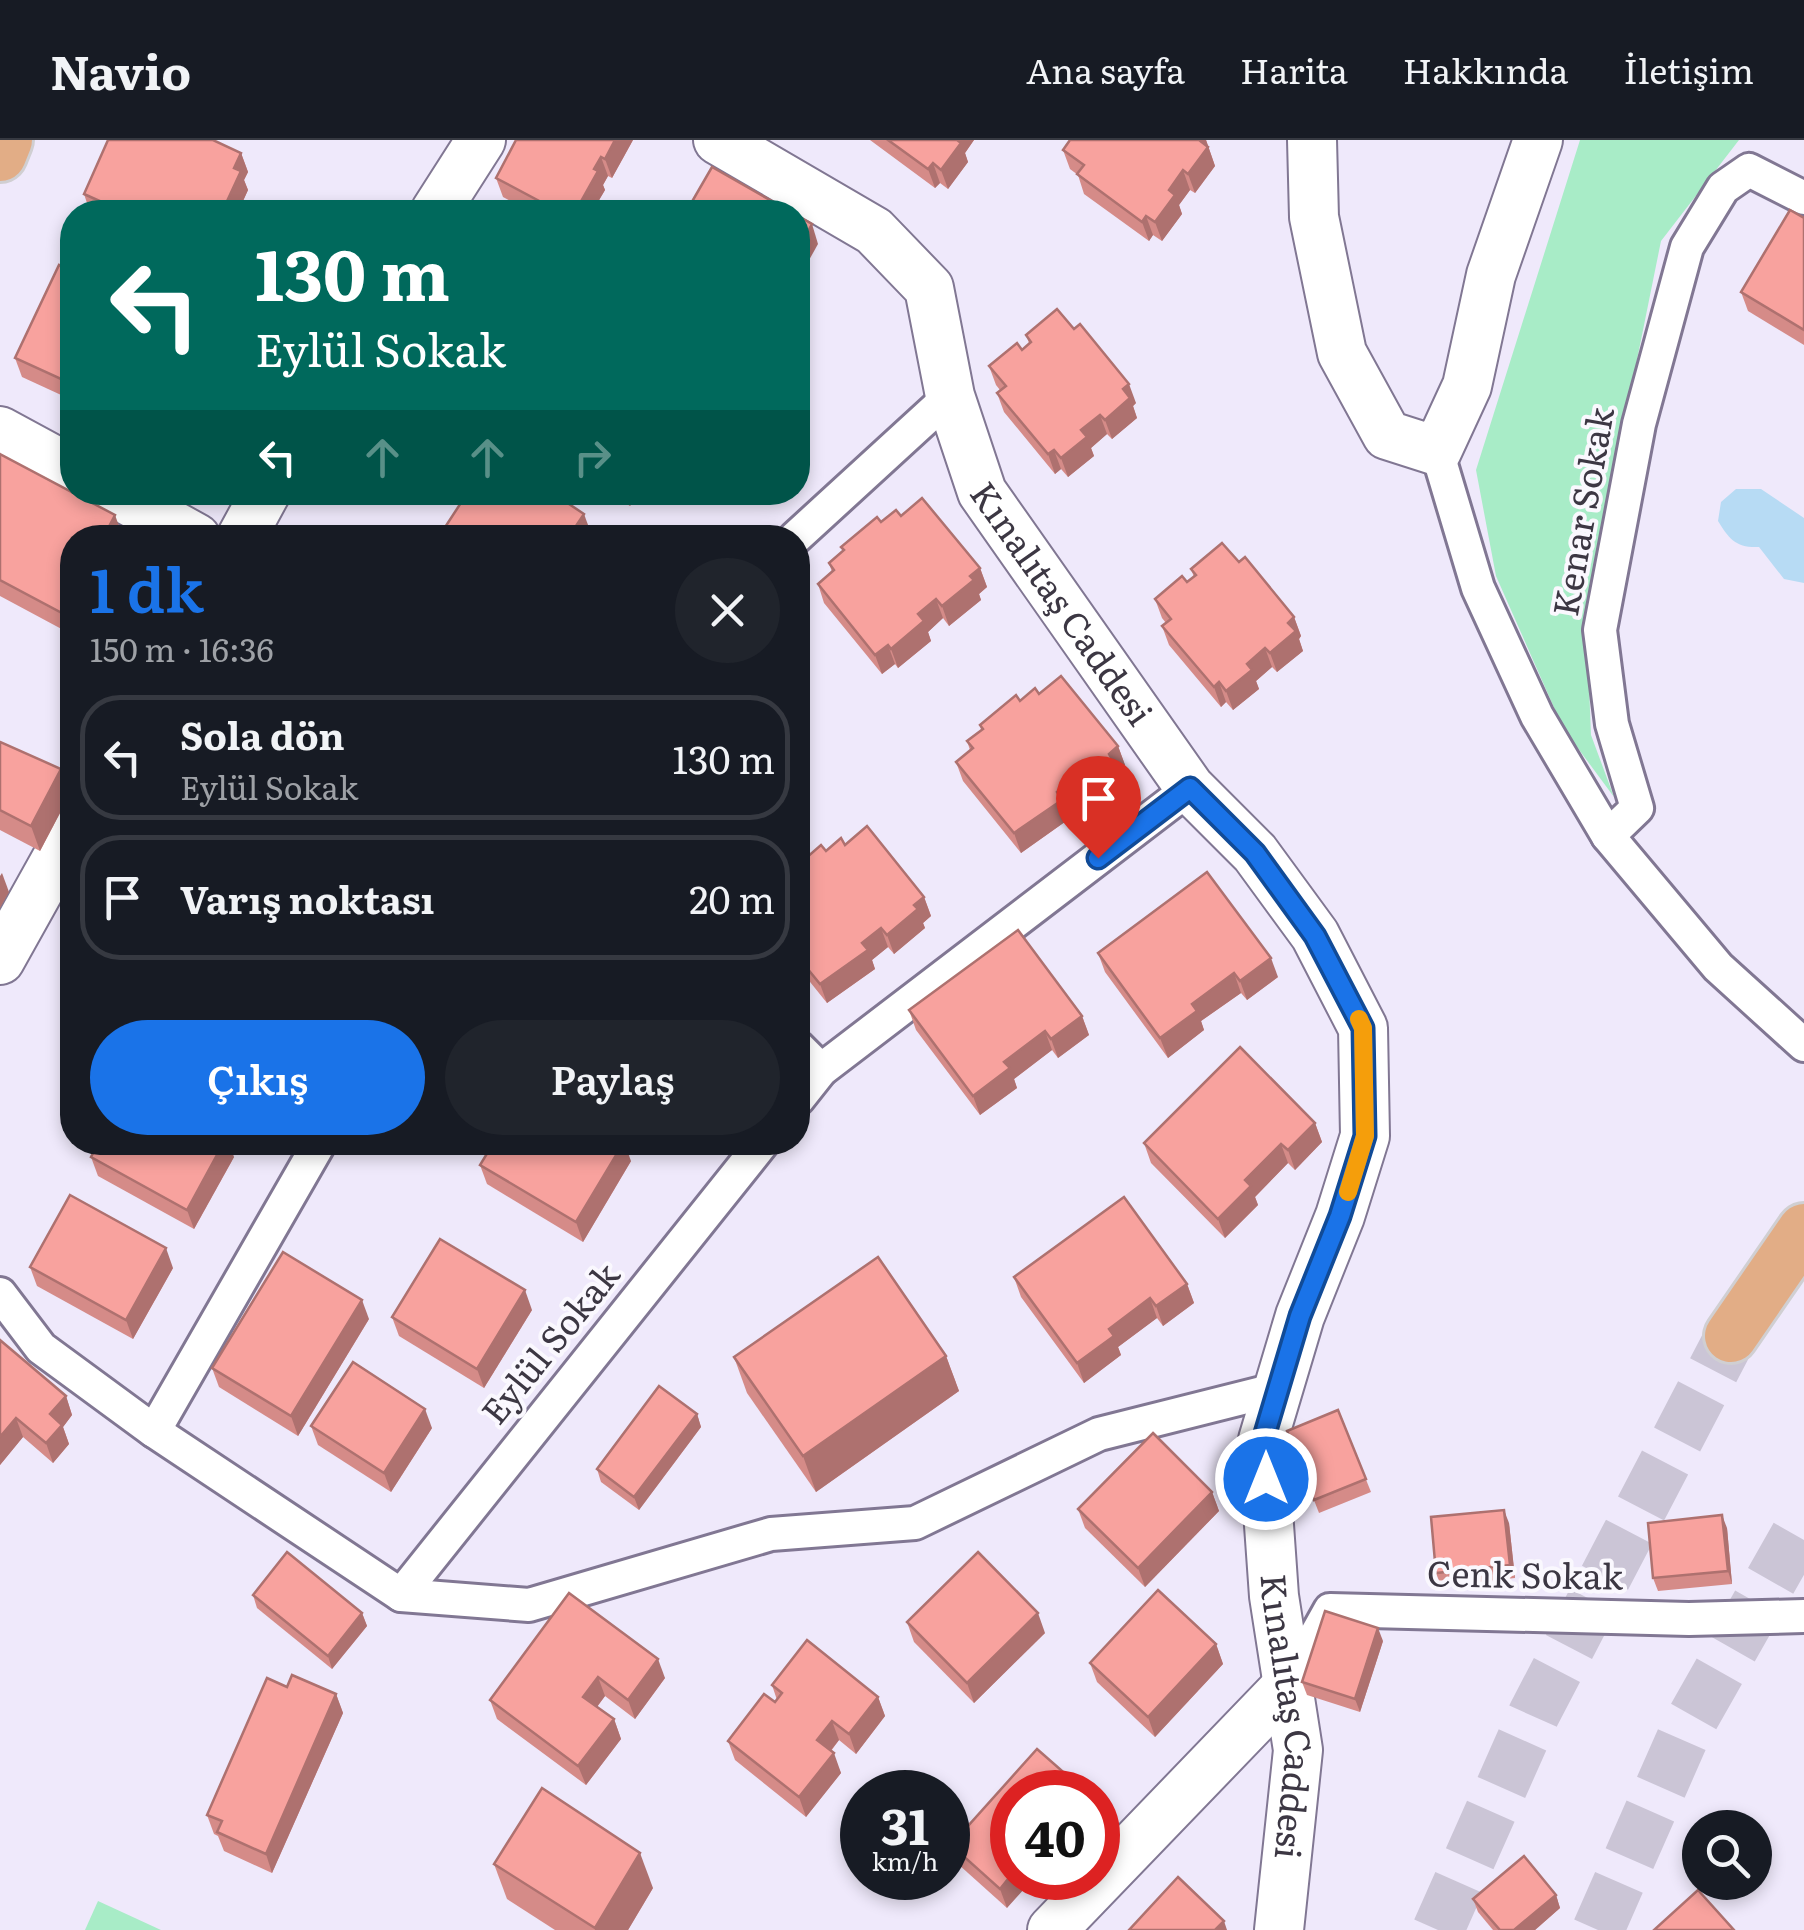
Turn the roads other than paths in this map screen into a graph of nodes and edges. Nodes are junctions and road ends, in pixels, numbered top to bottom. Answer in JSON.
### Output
{"nodes":[{"id":1,"x":6,"y":140,"type":"edge"},
{"id":2,"x":481,"y":140,"type":"edge"},
{"id":3,"x":718,"y":140,"type":"edge"},
{"id":4,"x":1312,"y":140,"type":"edge"},
{"id":5,"x":1538,"y":140,"type":"edge"},
{"id":6,"x":0,"y":155,"type":"edge"},
{"id":7,"x":1804,"y":198,"type":"edge"},
{"id":8,"x":444,"y":200,"type":"edge"},
{"id":9,"x":950,"y":396,"type":"junction"},
{"id":10,"x":0,"y":431,"type":"edge"},
{"id":11,"x":1437,"y":451,"type":"junction"},
{"id":12,"x":60,"y":464,"type":"edge"},
{"id":13,"x":136,"y":505,"type":"edge"},
{"id":14,"x":173,"y":525,"type":"edge"},
{"id":15,"x":809,"y":525,"type":"edge"},
{"id":16,"x":1190,"y":788,"type":"junction"},
{"id":17,"x":1608,"y":836,"type":"junction"},
{"id":18,"x":60,"y":852,"type":"edge"},
{"id":19,"x":0,"y":960,"type":"edge"},
{"id":20,"x":1804,"y":1045,"type":"edge"},
{"id":21,"x":810,"y":1057,"type":"edge"},
{"id":22,"x":313,"y":1155,"type":"edge"},
{"id":23,"x":753,"y":1155,"type":"edge"},
{"id":24,"x":1804,"y":1230,"type":"edge"},
{"id":25,"x":0,"y":1294,"type":"edge"},
{"id":26,"x":1732,"y":1336,"type":"tunnel mouth"},
{"id":27,"x":1278,"y":1389,"type":"junction"},
{"id":28,"x":154,"y":1431,"type":"junction"},
{"id":29,"x":402,"y":1594,"type":"junction"},
{"id":30,"x":1804,"y":1616,"type":"edge"},
{"id":31,"x":1288,"y":1685,"type":"junction"},
{"id":32,"x":1052,"y":1930,"type":"edge"},
{"id":33,"x":1278,"y":1930,"type":"edge"}],
"edges":[{"from":1,"to":6,"type":"main road"},
{"from":2,"to":8,"type":"street"},
{"from":3,"to":9,"type":"street","name":"Kınalıtaş Caddesi"},
{"from":4,"to":11,"type":"street"},
{"from":5,"to":11,"type":"street"},
{"from":7,"to":17,"type":"street","name":"Kenar Sokak"},
{"from":9,"to":15,"type":"street"},
{"from":9,"to":16,"type":"street","name":"Kınalıtaş Caddesi"},
{"from":10,"to":12,"type":"street"},
{"from":11,"to":17,"type":"street"},
{"from":13,"to":14,"type":"street"},
{"from":16,"to":21,"type":"street"},
{"from":16,"to":27,"type":"street","name":"Kınalıtaş Caddesi"},
{"from":17,"to":20,"type":"street"},
{"from":18,"to":19,"type":"street"},
{"from":22,"to":28,"type":"street"},
{"from":23,"to":29,"type":"street","name":"Eylül Sokak"},
{"from":24,"to":26,"type":"main road"},
{"from":25,"to":28,"type":"street"},
{"from":27,"to":29,"type":"street"},
{"from":27,"to":31,"type":"street","name":"Kınalıtaş Caddesi"},
{"from":28,"to":29,"type":"street"},
{"from":30,"to":31,"type":"street","name":"Cenk Sokak"},
{"from":31,"to":32,"type":"street"},
{"from":31,"to":33,"type":"street","name":"Kınalıtaş Caddesi"}]}
